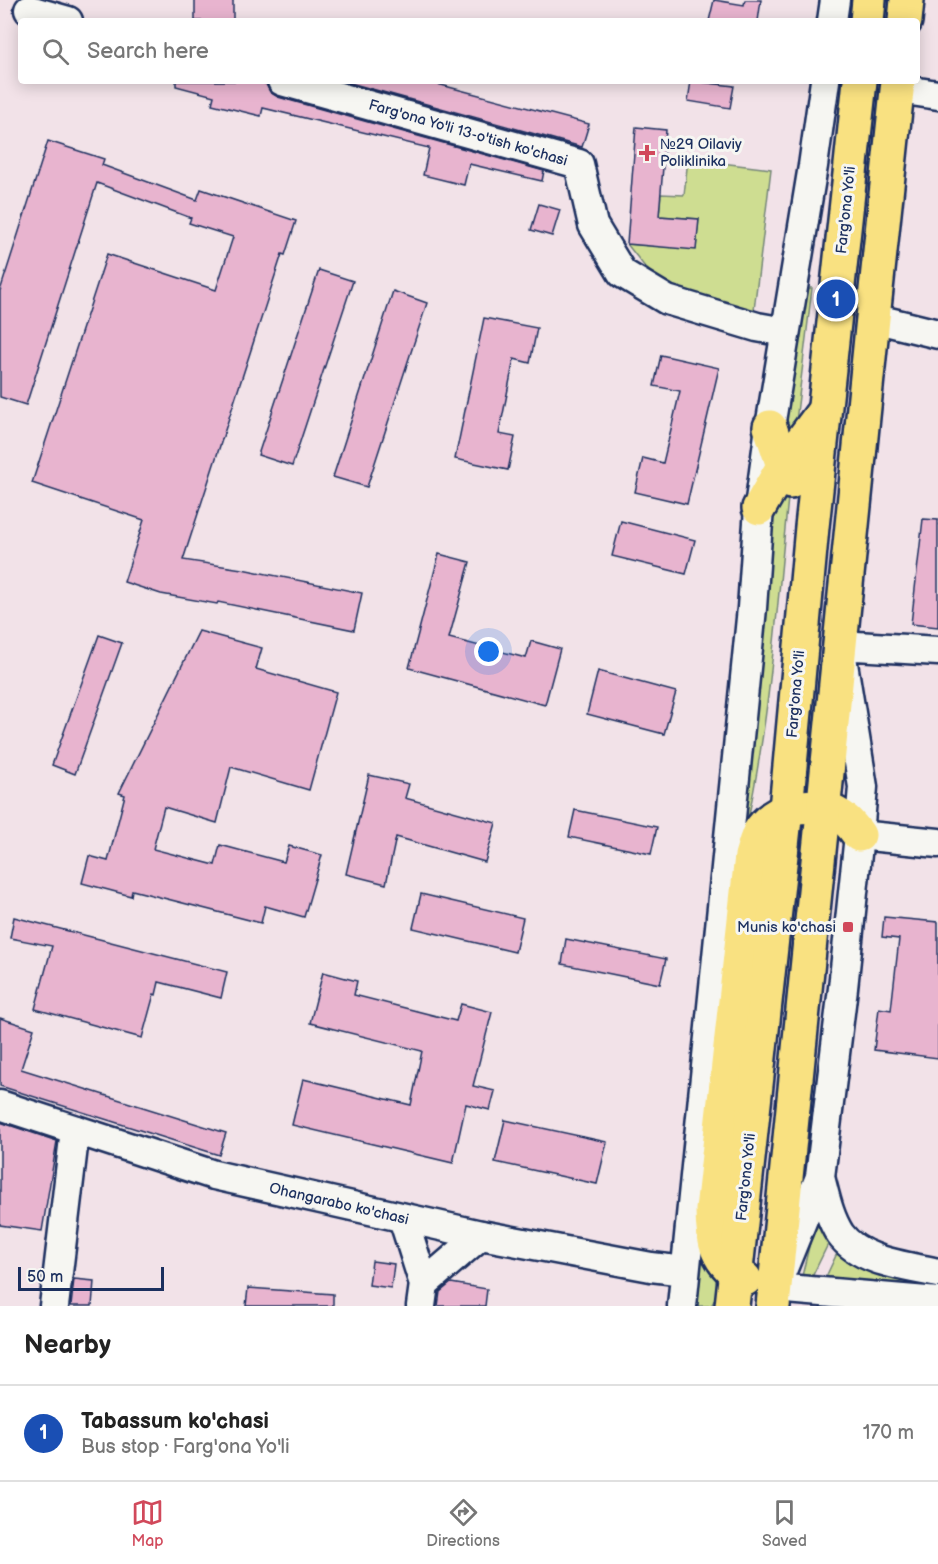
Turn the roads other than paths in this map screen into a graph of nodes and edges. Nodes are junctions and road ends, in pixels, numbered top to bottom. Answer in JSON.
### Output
{"nodes":[{"id":1,"x":835,"y":0,"type":"edge"},
{"id":2,"x":869,"y":0,"type":"edge"},
{"id":3,"x":908,"y":0,"type":"edge"},
{"id":4,"x":29,"y":10,"type":"dead end"},
{"id":5,"x":57,"y":18,"type":"edge"},
{"id":6,"x":832,"y":18,"type":"edge"},
{"id":7,"x":867,"y":18,"type":"edge"},
{"id":8,"x":905,"y":18,"type":"edge"},
{"id":9,"x":293,"y":84,"type":"edge"},
{"id":10,"x":825,"y":84,"type":"edge"},
{"id":11,"x":860,"y":84,"type":"edge"},
{"id":12,"x":898,"y":85,"type":"edge"},
{"id":13,"x":938,"y":95,"type":"edge"},
{"id":14,"x":873,"y":318,"type":"junction"},
{"id":15,"x":785,"y":332,"type":"junction"},
{"id":16,"x":938,"y":334,"type":"edge"},
{"id":17,"x":825,"y":411,"type":"junction"},
{"id":18,"x":770,"y":427,"type":"junction"},
{"id":19,"x":783,"y":466,"type":"junction"},
{"id":20,"x":759,"y":508,"type":"junction"},
{"id":21,"x":812,"y":527,"type":"junction"},
{"id":22,"x":840,"y":645,"type":"junction"},
{"id":23,"x":938,"y":651,"type":"edge"},
{"id":24,"x":786,"y":809,"type":"junction"},
{"id":25,"x":823,"y":809,"type":"junction"},
{"id":26,"x":859,"y":835,"type":"junction"},
{"id":27,"x":938,"y":843,"type":"edge"},
{"id":28,"x":0,"y":1105,"type":"edge"},
{"id":29,"x":75,"y":1130,"type":"junction"},
{"id":30,"x":820,"y":1177,"type":"junction"},
{"id":31,"x":403,"y":1218,"type":"junction"},
{"id":32,"x":701,"y":1226,"type":"junction"},
{"id":33,"x":481,"y":1234,"type":"junction"},
{"id":34,"x":685,"y":1271,"type":"junction"},
{"id":35,"x":938,"y":1274,"type":"edge"},
{"id":36,"x":423,"y":1295,"type":"edge"},
{"id":37,"x":732,"y":1296,"type":"edge"},
{"id":38,"x":774,"y":1297,"type":"edge"},
{"id":39,"x":938,"y":1302,"type":"edge"},
{"id":40,"x":54,"y":1306,"type":"edge"},
{"id":41,"x":682,"y":1306,"type":"edge"}],
"edges":[{"from":1,"to":6,"type":"street"},
{"from":2,"to":7,"type":"main road"},
{"from":3,"to":8,"type":"main road"},
{"from":4,"to":5,"type":"street"},
{"from":9,"to":15,"type":"street","name":"Farg'ona Yo'li 13-o'tish ko'chasi"},
{"from":10,"to":15,"type":"street"},
{"from":11,"to":17,"type":"main road","name":"Farg'ona Yo'li"},
{"from":12,"to":13,"type":"street"},
{"from":12,"to":14,"type":"main road"},
{"from":14,"to":16,"type":"street"},
{"from":14,"to":22,"type":"main road"},
{"from":15,"to":18,"type":"street"},
{"from":17,"to":19,"type":"main road"},
{"from":17,"to":21,"type":"main road","name":"Farg'ona Yo'li"},
{"from":18,"to":19,"type":"main road"},
{"from":18,"to":20,"type":"street"},
{"from":19,"to":20,"type":"main road"},
{"from":19,"to":21,"type":"main road"},
{"from":20,"to":32,"type":"street"},
{"from":21,"to":24,"type":"main road","name":"Farg'ona Yo'li"},
{"from":22,"to":23,"type":"street"},
{"from":22,"to":25,"type":"main road"},
{"from":22,"to":26,"type":"street"},
{"from":24,"to":25,"type":"main road"},
{"from":24,"to":32,"type":"main road"},
{"from":24,"to":37,"type":"main road","name":"Farg'ona Yo'li"},
{"from":25,"to":26,"type":"main road"},
{"from":25,"to":38,"type":"main road"},
{"from":26,"to":27,"type":"street"},
{"from":26,"to":30,"type":"street"},
{"from":28,"to":29,"type":"street","name":"Ohangarabo ko'chasi"},
{"from":29,"to":31,"type":"street","name":"Ohangarabo ko'chasi"},
{"from":29,"to":40,"type":"street"},
{"from":30,"to":35,"type":"street"},
{"from":30,"to":38,"type":"street"},
{"from":31,"to":33,"type":"street","name":"Ohangarabo ko'chasi"},
{"from":31,"to":36,"type":"street"},
{"from":32,"to":34,"type":"street"},
{"from":32,"to":37,"type":"main road"},
{"from":33,"to":34,"type":"street","name":"Ohangarabo ko'chasi"},
{"from":33,"to":36,"type":"street"},
{"from":34,"to":41,"type":"street"},
{"from":37,"to":38,"type":"main road"},
{"from":38,"to":39,"type":"street"}]}
